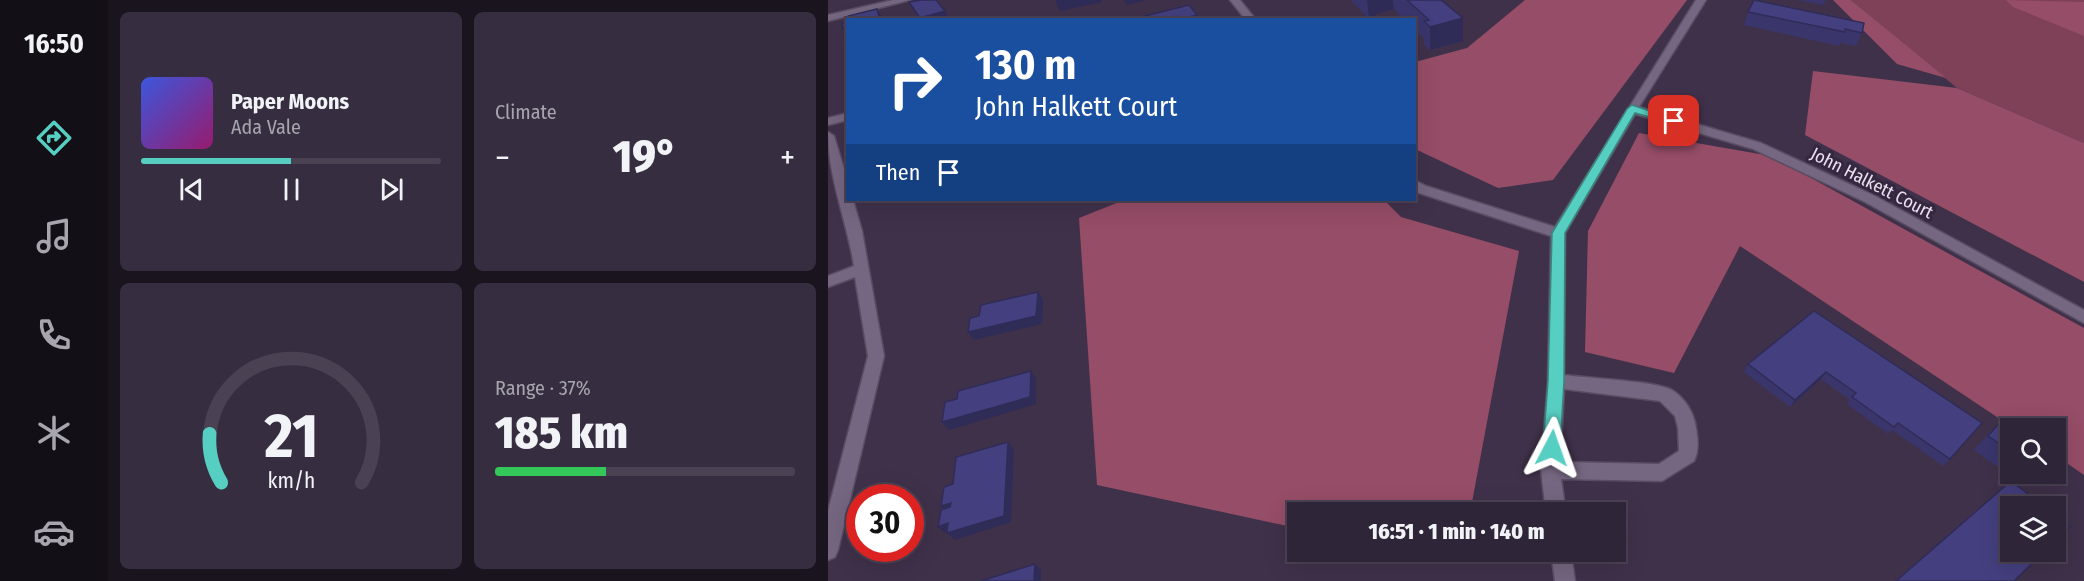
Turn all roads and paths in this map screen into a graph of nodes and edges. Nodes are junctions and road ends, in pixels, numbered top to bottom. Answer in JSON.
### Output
{"nodes":[{"id":1,"x":905,"y":0,"type":"edge"},
{"id":2,"x":1235,"y":0,"type":"edge"},
{"id":3,"x":1701,"y":0,"type":"edge"},
{"id":4,"x":828,"y":18,"type":"edge"},
{"id":5,"x":1250,"y":18,"type":"edge"},
{"id":6,"x":1632,"y":109,"type":"junction"},
{"id":7,"x":846,"y":117,"type":"edge"},
{"id":8,"x":828,"y":122,"type":"edge"},
{"id":9,"x":828,"y":136,"type":"edge"},
{"id":10,"x":1416,"y":185,"type":"edge"},
{"id":11,"x":846,"y":199,"type":"edge"},
{"id":12,"x":846,"y":201,"type":"edge"},
{"id":13,"x":1558,"y":233,"type":"junction"},
{"id":14,"x":862,"y":268,"type":"junction"},
{"id":15,"x":828,"y":282,"type":"edge"},
{"id":16,"x":2084,"y":317,"type":"edge"},
{"id":17,"x":1556,"y":381,"type":"junction"},
{"id":18,"x":1550,"y":470,"type":"junction"},
{"id":19,"x":1554,"y":502,"type":"edge"},
{"id":20,"x":828,"y":550,"type":"edge"},
{"id":21,"x":1562,"y":562,"type":"edge"},
{"id":22,"x":1565,"y":581,"type":"edge"}],
"edges":[{"from":1,"to":4,"type":"street"},
{"from":2,"to":5,"type":"street"},
{"from":3,"to":6,"type":"street"},
{"from":6,"to":13,"type":"street"},
{"from":6,"to":16,"type":"street","name":"John Halkett Court"},
{"from":7,"to":8,"type":"street"},
{"from":9,"to":11,"type":"street"},
{"from":10,"to":13,"type":"street"},
{"from":12,"to":14,"type":"street"},
{"from":13,"to":17,"type":"street"},
{"from":14,"to":15,"type":"street"},
{"from":14,"to":20,"type":"street"},
{"from":17,"to":18,"type":"street"},
{"from":17,"to":18,"type":"street"},
{"from":18,"to":19,"type":"street"},
{"from":21,"to":22,"type":"street"}]}
